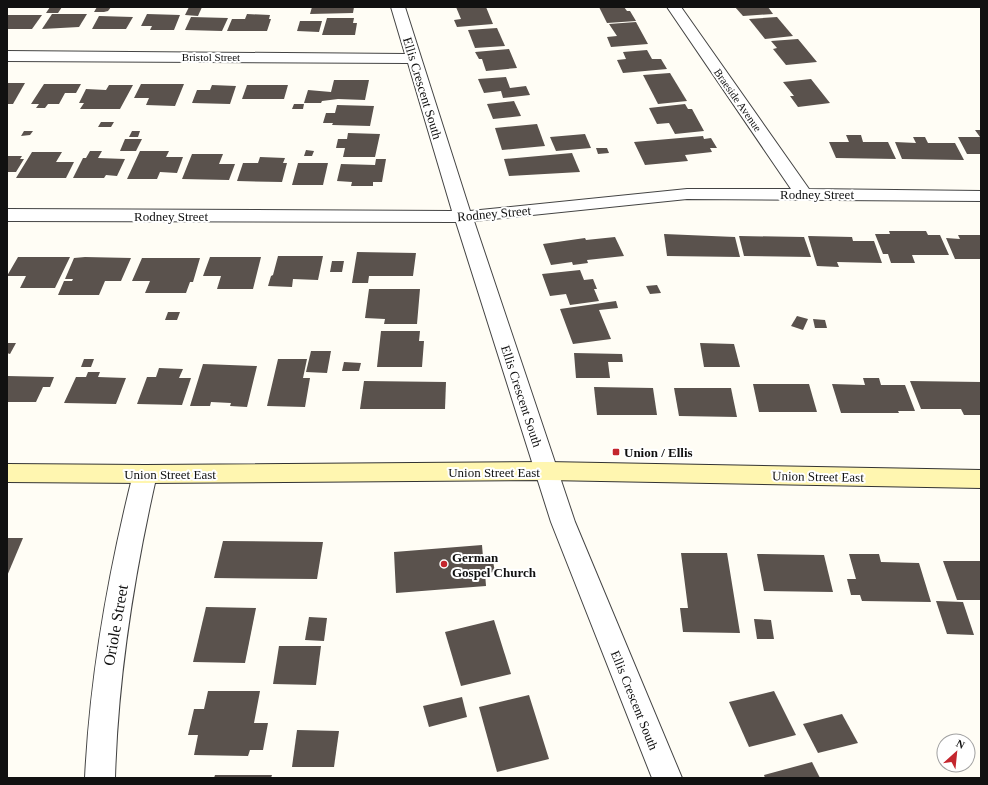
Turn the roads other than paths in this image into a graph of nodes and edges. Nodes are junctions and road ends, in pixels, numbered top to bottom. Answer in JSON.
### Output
{"nodes":[{"id":1,"x":398,"y":7,"type":"edge"},
{"id":2,"x":674,"y":7,"type":"edge"},
{"id":3,"x":7,"y":56,"type":"edge"},
{"id":4,"x":415,"y":59,"type":"junction"},
{"id":5,"x":803,"y":194,"type":"junction"},
{"id":6,"x":981,"y":196,"type":"edge"},
{"id":7,"x":7,"y":215,"type":"edge"},
{"id":8,"x":463,"y":217,"type":"junction"},
{"id":9,"x":547,"y":472,"type":"junction"},
{"id":10,"x":7,"y":473,"type":"edge"},
{"id":11,"x":145,"y":474,"type":"junction"},
{"id":12,"x":981,"y":479,"type":"edge"},
{"id":13,"x":100,"y":778,"type":"edge"},
{"id":14,"x":667,"y":778,"type":"edge"}],
"edges":[{"from":1,"to":4,"type":"street","name":"Ellis Crescent South"},
{"from":2,"to":5,"type":"street","name":"Braeside Avenue"},
{"from":3,"to":4,"type":"street","name":"Bristol Street"},
{"from":4,"to":8,"type":"street","name":"Ellis Crescent South"},
{"from":5,"to":6,"type":"street","name":"Rodney Street"},
{"from":5,"to":8,"type":"street","name":"Rodney Street"},
{"from":7,"to":8,"type":"street","name":"Rodney Street"},
{"from":8,"to":9,"type":"street","name":"Ellis Crescent South"},
{"from":9,"to":11,"type":"street","name":"Union Street East"},
{"from":9,"to":12,"type":"street","name":"Union Street East"},
{"from":9,"to":14,"type":"street","name":"Ellis Crescent South"},
{"from":10,"to":11,"type":"street","name":"Union Street East"},
{"from":11,"to":13,"type":"street","name":"Oriole Street"}]}
